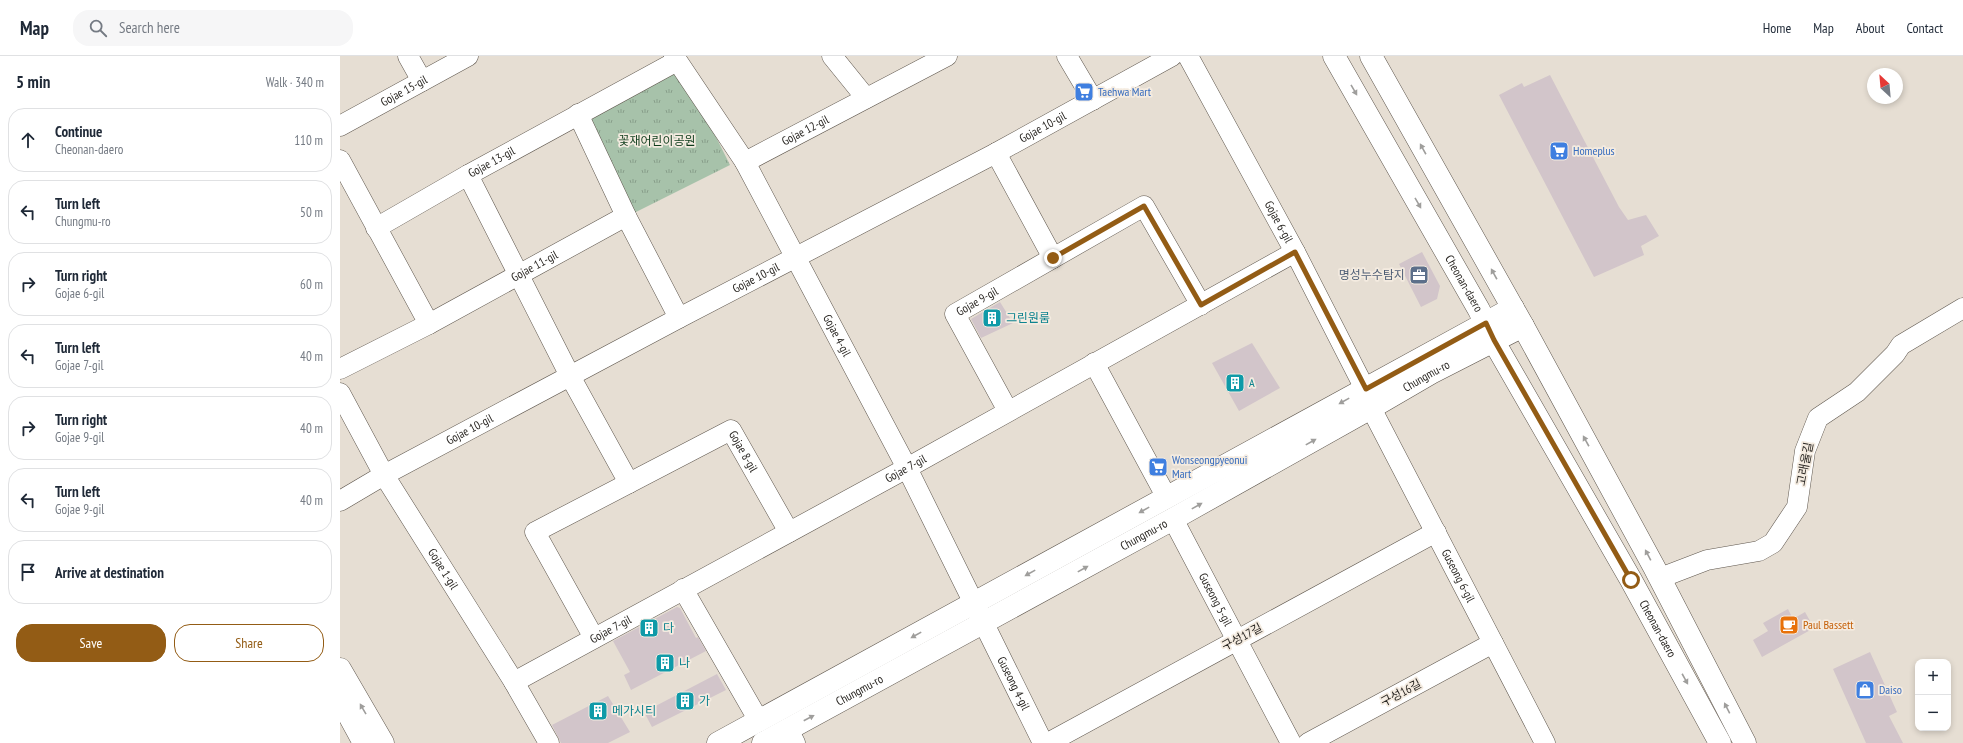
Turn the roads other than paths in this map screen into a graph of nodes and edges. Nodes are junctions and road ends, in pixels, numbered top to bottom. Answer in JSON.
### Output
{"nodes":[{"id":1,"x":408,"y":56,"type":"edge"},
{"id":2,"x":468,"y":56,"type":"edge"},
{"id":3,"x":832,"y":56,"type":"edge"},
{"id":4,"x":947,"y":56,"type":"edge"},
{"id":5,"x":1067,"y":56,"type":"edge"},
{"id":6,"x":1172,"y":56,"type":"edge"},
{"id":7,"x":1188,"y":56,"type":"edge"},
{"id":8,"x":1334,"y":56,"type":"edge"},
{"id":9,"x":1371,"y":56,"type":"edge"},
{"id":10,"x":676,"y":59,"type":"edge"},
{"id":11,"x":422,"y":81,"type":"junction"},
{"id":12,"x":866,"y":98,"type":"junction"},
{"id":13,"x":1093,"y":100,"type":"junction"},
{"id":14,"x":578,"y":114,"type":"junction"},
{"id":15,"x":340,"y":126,"type":"edge"},
{"id":16,"x":996,"y":153,"type":"junction"},
{"id":17,"x":340,"y":160,"type":"edge"},
{"id":18,"x":745,"y":162,"type":"junction"},
{"id":19,"x":468,"y":175,"type":"junction"},
{"id":20,"x":626,"y":216,"type":"junction"},
{"id":21,"x":376,"y":228,"type":"junction"},
{"id":22,"x":1295,"y":252,"type":"junction"},
{"id":23,"x":1053,"y":258,"type":"junction"},
{"id":24,"x":795,"y":259,"type":"junction"},
{"id":25,"x":519,"y":274,"type":"junction"},
{"id":26,"x":1201,"y":305,"type":"junction"},
{"id":27,"x":1963,"y":308,"type":"edge"},
{"id":28,"x":1518,"y":317,"type":"junction"},
{"id":29,"x":679,"y":318,"type":"junction"},
{"id":30,"x":429,"y":324,"type":"junction"},
{"id":31,"x":1490,"y":332,"type":"junction"},
{"id":32,"x":1094,"y":363,"type":"junction"},
{"id":33,"x":340,"y":369,"type":"edge"},
{"id":34,"x":570,"y":376,"type":"junction"},
{"id":35,"x":340,"y":393,"type":"edge"},
{"id":36,"x":1368,"y":399,"type":"junction"},
{"id":37,"x":1008,"y":412,"type":"junction"},
{"id":38,"x":908,"y":468,"type":"junction"},
{"id":39,"x":384,"y":475,"type":"junction"},
{"id":40,"x":628,"y":483,"type":"junction"},
{"id":41,"x":1167,"y":498,"type":"junction"},
{"id":42,"x":340,"y":501,"type":"edge"},
{"id":43,"x":1173,"y":519,"type":"junction"},
{"id":44,"x":789,"y":532,"type":"junction"},
{"id":45,"x":1436,"y":532,"type":"junction"},
{"id":46,"x":1660,"y":578,"type":"junction"},
{"id":47,"x":683,"y":589,"type":"junction"},
{"id":48,"x":973,"y":604,"type":"junction"},
{"id":49,"x":984,"y":624,"type":"junction"},
{"id":50,"x":594,"y":638,"type":"junction"},
{"id":51,"x":1237,"y":640,"type":"junction"},
{"id":52,"x":1493,"y":643,"type":"junction"},
{"id":53,"x":340,"y":669,"type":"edge"},
{"id":54,"x":514,"y":682,"type":"junction"},
{"id":55,"x":342,"y":703,"type":"edge"},
{"id":56,"x":759,"y":721,"type":"junction"},
{"id":57,"x":792,"y":736,"type":"edge"},
{"id":58,"x":356,"y":743,"type":"edge"},
{"id":59,"x":364,"y":743,"type":"edge"},
{"id":60,"x":383,"y":743,"type":"edge"},
{"id":61,"x":549,"y":743,"type":"edge"},
{"id":62,"x":718,"y":743,"type":"edge"},
{"id":63,"x":763,"y":743,"type":"edge"},
{"id":64,"x":1043,"y":743,"type":"edge"},
{"id":65,"x":1048,"y":743,"type":"edge"},
{"id":66,"x":1291,"y":743,"type":"edge"},
{"id":67,"x":1308,"y":743,"type":"edge"},
{"id":68,"x":1545,"y":743,"type":"edge"},
{"id":69,"x":1720,"y":743,"type":"edge"},
{"id":70,"x":1745,"y":743,"type":"edge"}],
"edges":[{"from":1,"to":11,"type":"street"},
{"from":2,"to":11,"type":"street","name":"Gojae 15-gil"},
{"from":3,"to":12,"type":"street"},
{"from":4,"to":12,"type":"street","name":"Gojae 12-gil"},
{"from":5,"to":13,"type":"street"},
{"from":6,"to":13,"type":"street","name":"Gojae 10-gil"},
{"from":7,"to":22,"type":"street","name":"Gojae 6-gil"},
{"from":8,"to":31,"type":"main road","name":"Cheonan-daero","one_way":true},
{"from":28,"to":9,"type":"main road","name":"Cheonan-daero","one_way":true},
{"from":10,"to":14,"type":"street","name":"Gojae 13-gil"},
{"from":10,"to":18,"type":"street","name":"Gojae 4-gil"},
{"from":11,"to":15,"type":"street","name":"Gojae 15-gil"},
{"from":12,"to":18,"type":"street","name":"Gojae 12-gil"},
{"from":13,"to":16,"type":"street","name":"Gojae 10-gil"},
{"from":14,"to":19,"type":"street","name":"Gojae 13-gil"},
{"from":14,"to":20,"type":"street"},
{"from":16,"to":23,"type":"street"},
{"from":16,"to":24,"type":"street","name":"Gojae 10-gil"},
{"from":17,"to":21,"type":"street"},
{"from":18,"to":24,"type":"street","name":"Gojae 4-gil"},
{"from":19,"to":21,"type":"street","name":"Gojae 13-gil"},
{"from":19,"to":25,"type":"street"},
{"from":20,"to":25,"type":"street","name":"Gojae 11-gil"},
{"from":20,"to":29,"type":"street"},
{"from":21,"to":30,"type":"street"},
{"from":22,"to":26,"type":"street","name":"Gojae 7-gil"},
{"from":22,"to":36,"type":"street","name":"Gojae 6-gil"},
{"from":23,"to":26,"type":"street","name":"Gojae 9-gil"},
{"from":23,"to":37,"type":"street","name":"Gojae 9-gil"},
{"from":24,"to":29,"type":"street","name":"Gojae 10-gil"},
{"from":24,"to":38,"type":"street","name":"Gojae 4-gil"},
{"from":25,"to":30,"type":"street","name":"Gojae 11-gil"},
{"from":25,"to":34,"type":"street"},
{"from":26,"to":32,"type":"street","name":"Gojae 7-gil"},
{"from":27,"to":46,"type":"street","name":"고래울길"},
{"from":28,"to":31,"type":"main road","name":"Chungmu-ro"},
{"from":46,"to":28,"type":"main road","name":"Cheonan-daero","one_way":true},
{"from":29,"to":34,"type":"street","name":"Gojae 10-gil"},
{"from":30,"to":33,"type":"street","name":"Gojae 11-gil"},
{"from":31,"to":36,"type":"main road","name":"Chungmu-ro"},
{"from":31,"to":69,"type":"main road","name":"Cheonan-daero","one_way":true},
{"from":32,"to":37,"type":"street","name":"Gojae 7-gil"},
{"from":32,"to":41,"type":"street"},
{"from":34,"to":39,"type":"street","name":"Gojae 10-gil"},
{"from":34,"to":40,"type":"street"},
{"from":35,"to":39,"type":"street","name":"Gojae 1-gil"},
{"from":36,"to":41,"type":"main road","name":"Chungmu-ro","one_way":true},
{"from":43,"to":36,"type":"main road","name":"Chungmu-ro","one_way":true},
{"from":36,"to":45,"type":"street","name":"Guseong 6-gil"},
{"from":37,"to":38,"type":"street","name":"Gojae 7-gil"},
{"from":38,"to":44,"type":"street","name":"Gojae 7-gil"},
{"from":38,"to":48,"type":"street","name":"Gojae 4-gil"},
{"from":39,"to":42,"type":"street","name":"Gojae 10-gil"},
{"from":39,"to":54,"type":"street","name":"Gojae 1-gil"},
{"from":40,"to":44,"type":"street","name":"Gojae 8-gil"},
{"from":40,"to":50,"type":"street","name":"Gojae 8-gil"},
{"from":41,"to":48,"type":"main road","name":"Chungmu-ro","one_way":true},
{"from":49,"to":43,"type":"main road","name":"Chungmu-ro","one_way":true},
{"from":43,"to":51,"type":"street","name":"Guseong 5-gil"},
{"from":44,"to":47,"type":"street","name":"Gojae 7-gil"},
{"from":45,"to":51,"type":"street","name":"구성17길"},
{"from":45,"to":52,"type":"street","name":"Guseong 6-gil"},
{"from":70,"to":46,"type":"main road","name":"Cheonan-daero","one_way":true},
{"from":47,"to":50,"type":"street","name":"Gojae 7-gil"},
{"from":47,"to":56,"type":"street"},
{"from":48,"to":49,"type":"street","name":"Gojae 4-gil"},
{"from":48,"to":56,"type":"main road","name":"Chungmu-ro","one_way":true},
{"from":57,"to":49,"type":"main road","name":"Chungmu-ro","one_way":true},
{"from":49,"to":64,"type":"street","name":"Guseong 4-gil"},
{"from":50,"to":54,"type":"street","name":"Gojae 7-gil"},
{"from":51,"to":65,"type":"street","name":"구성17길"},
{"from":51,"to":66,"type":"street","name":"Guseong 5-gil"},
{"from":52,"to":67,"type":"street","name":"구성16길"},
{"from":52,"to":68,"type":"street","name":"Guseong 6-gil"},
{"from":60,"to":53,"type":"main road","one_way":true},
{"from":54,"to":61,"type":"street","name":"Gojae 1-gil"},
{"from":55,"to":58,"type":"main road"},
{"from":55,"to":59,"type":"main road"},
{"from":56,"to":62,"type":"main road","name":"Chungmu-ro"},
{"from":57,"to":63,"type":"main road","name":"Chungmu-ro"}]}
